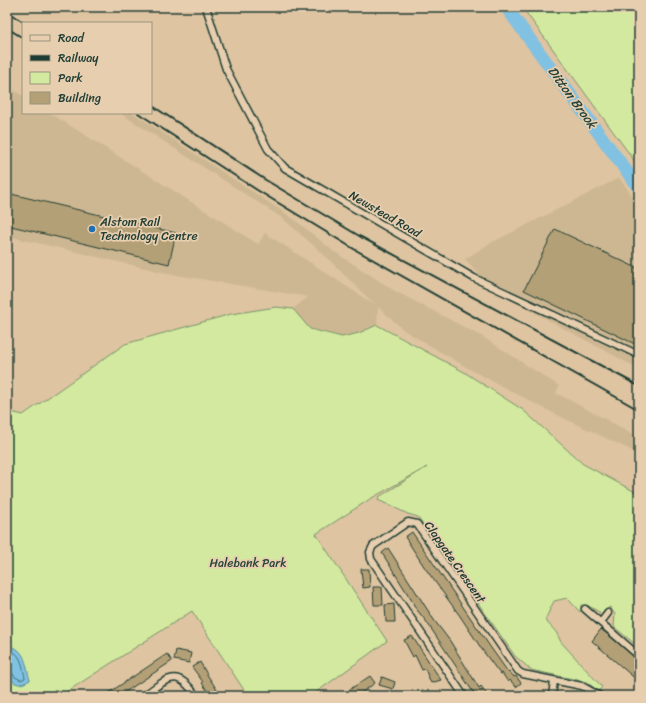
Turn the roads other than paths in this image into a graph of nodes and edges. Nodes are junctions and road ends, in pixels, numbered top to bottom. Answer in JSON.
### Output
{"nodes":[{"id":1,"x":206,"y":7,"type":"edge"},
{"id":2,"x":639,"y":355,"type":"edge"},
{"id":3,"x":586,"y":609,"type":"dead end"},
{"id":4,"x":608,"y":613,"type":"dead end"},
{"id":5,"x":601,"y":622,"type":"junction"},
{"id":6,"x":639,"y":656,"type":"edge"},
{"id":7,"x":554,"y":681,"type":"junction"},
{"id":8,"x":143,"y":696,"type":"edge"},
{"id":9,"x":196,"y":696,"type":"edge"},
{"id":10,"x":464,"y":696,"type":"edge"},
{"id":11,"x":552,"y":696,"type":"edge"},
{"id":12,"x":600,"y":696,"type":"edge"}],
"edges":[{"from":1,"to":2,"type":"street","name":"Newstead Road"},
{"from":3,"to":5,"type":"street"},
{"from":4,"to":5,"type":"street"},
{"from":5,"to":6,"type":"street"},
{"from":7,"to":10,"type":"street","name":"Clapgate Crescent"},
{"from":7,"to":11,"type":"street"},
{"from":7,"to":12,"type":"street","name":"Clapgate Crescent"},
{"from":8,"to":9,"type":"street"}]}
